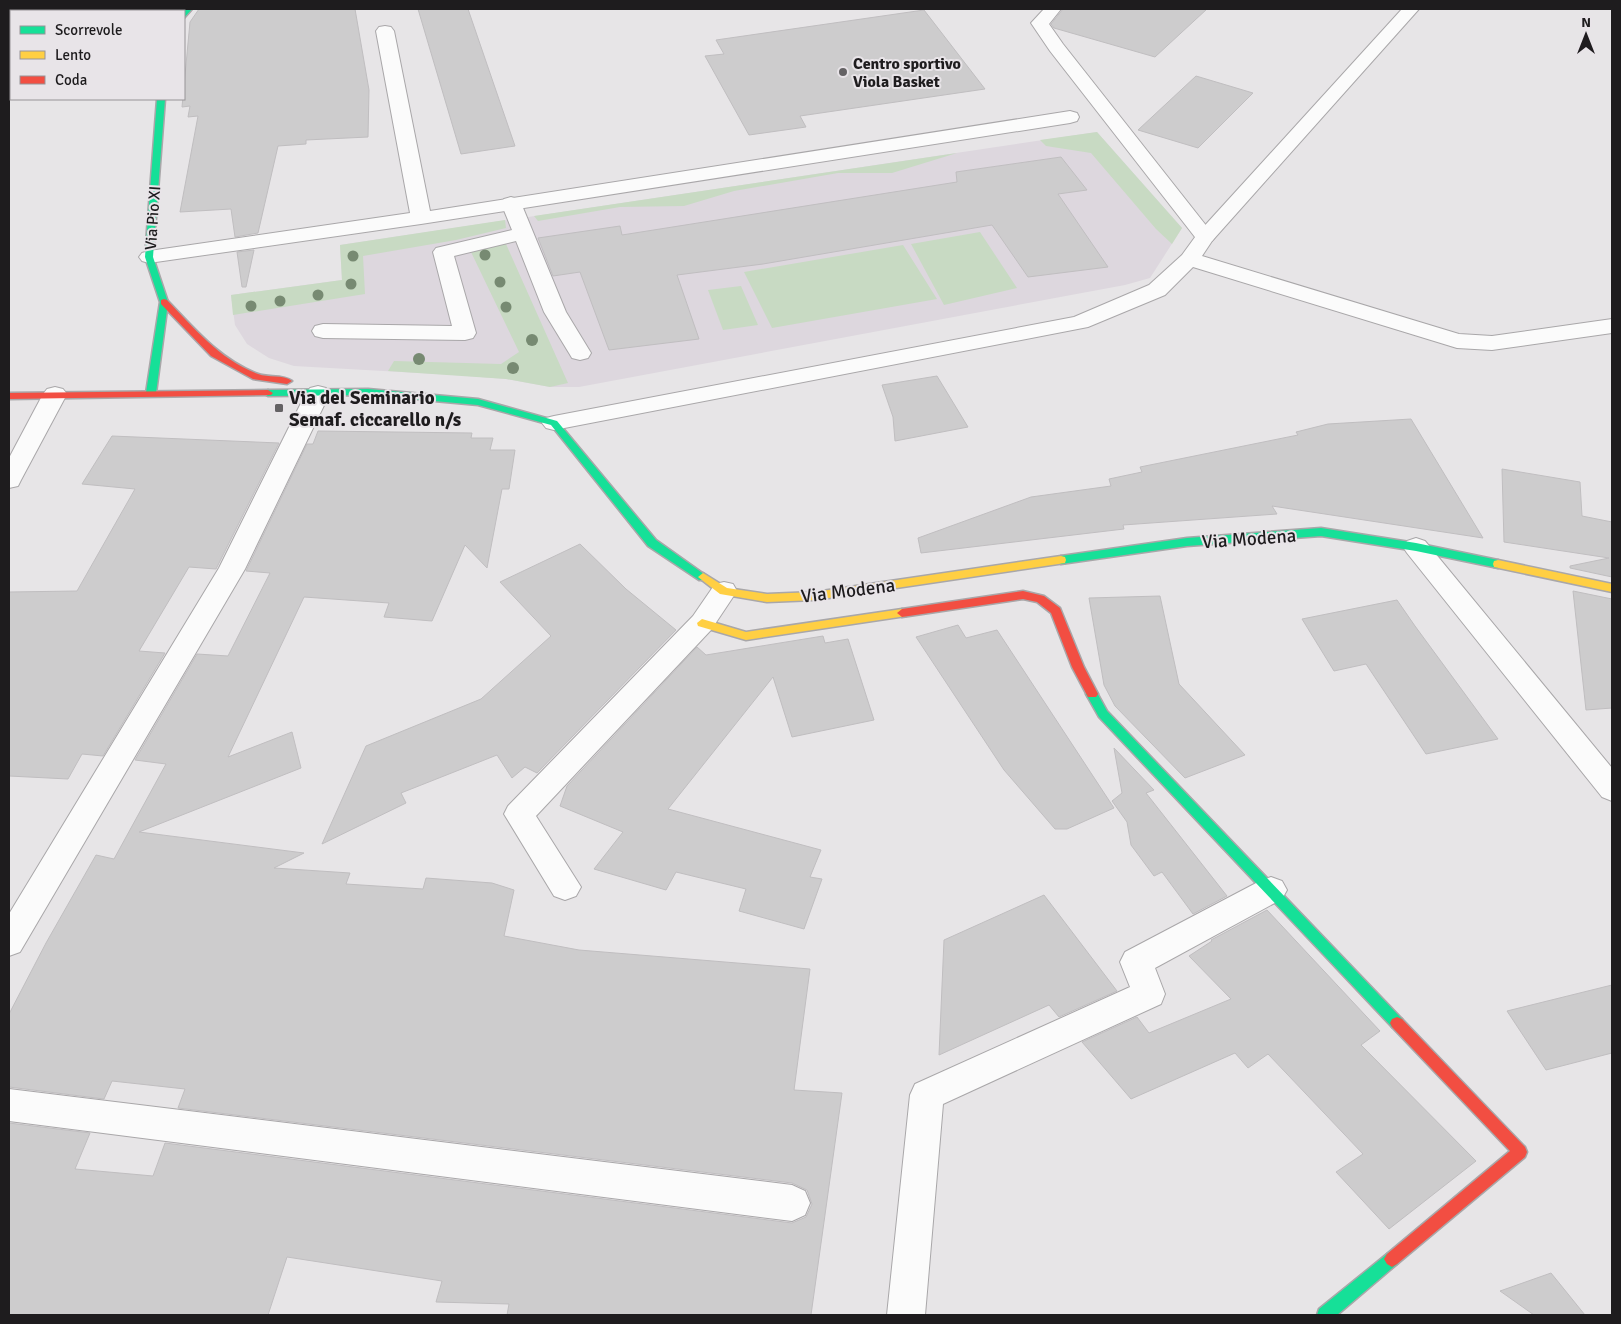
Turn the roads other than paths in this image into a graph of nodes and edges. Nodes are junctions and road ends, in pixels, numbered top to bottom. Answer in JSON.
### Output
{"nodes":[{"id":1,"x":1053,"y":9,"type":"edge"},
{"id":2,"x":1411,"y":9,"type":"edge"},
{"id":3,"x":385,"y":31,"type":"dead end"},
{"id":4,"x":161,"y":100,"type":"edge"},
{"id":5,"x":1070,"y":117,"type":"dead end"},
{"id":6,"x":511,"y":203,"type":"junction"},
{"id":7,"x":421,"y":218,"type":"junction"},
{"id":8,"x":523,"y":233,"type":"junction"},
{"id":9,"x":1205,"y":237,"type":"junction"},
{"id":10,"x":149,"y":257,"type":"junction"},
{"id":11,"x":1189,"y":259,"type":"junction"},
{"id":12,"x":164,"y":302,"type":"junction"},
{"id":13,"x":1612,"y":326,"type":"edge"},
{"id":14,"x":323,"y":331,"type":"dead end"},
{"id":15,"x":580,"y":353,"type":"dead end"},
{"id":16,"x":368,"y":392,"type":"junction"},
{"id":17,"x":151,"y":393,"type":"junction"},
{"id":18,"x":318,"y":393,"type":"junction"},
{"id":19,"x":55,"y":394,"type":"junction"},
{"id":20,"x":9,"y":396,"type":"edge"},
{"id":21,"x":554,"y":423,"type":"junction"},
{"id":22,"x":9,"y":480,"type":"edge"},
{"id":23,"x":1416,"y":547,"type":"junction"},
{"id":24,"x":1612,"y":588,"type":"edge"},
{"id":25,"x":724,"y":591,"type":"junction"},
{"id":26,"x":702,"y":623,"type":"junction"},
{"id":27,"x":1612,"y":789,"type":"edge"},
{"id":28,"x":565,"y":888,"type":"dead end"},
{"id":29,"x":1271,"y":890,"type":"junction"},
{"id":30,"x":9,"y":942,"type":"edge"},
{"id":31,"x":9,"y":1105,"type":"edge"},
{"id":32,"x":792,"y":1203,"type":"dead end"},
{"id":33,"x":906,"y":1315,"type":"edge"},
{"id":34,"x":1325,"y":1315,"type":"edge"}],
"edges":[{"from":1,"to":9,"type":"street"},
{"from":2,"to":9,"type":"street"},
{"from":3,"to":7,"type":"street"},
{"from":4,"to":10,"type":"street","name":"Via Pio XI"},
{"from":5,"to":6,"type":"street"},
{"from":6,"to":7,"type":"street"},
{"from":6,"to":8,"type":"street"},
{"from":7,"to":10,"type":"street"},
{"from":8,"to":14,"type":"street"},
{"from":8,"to":15,"type":"street"},
{"from":9,"to":11,"type":"street"},
{"from":10,"to":12,"type":"street","name":"Via Pio XI"},
{"from":11,"to":13,"type":"street"},
{"from":11,"to":21,"type":"street"},
{"from":12,"to":16,"type":"street"},
{"from":12,"to":17,"type":"street","name":"Via Pio XI"},
{"from":16,"to":18,"type":"street"},
{"from":16,"to":21,"type":"street"},
{"from":17,"to":18,"type":"street"},
{"from":17,"to":19,"type":"street"},
{"from":18,"to":30,"type":"street"},
{"from":19,"to":20,"type":"street"},
{"from":19,"to":22,"type":"street"},
{"from":21,"to":25,"type":"street","name":"Via Modena"},
{"from":23,"to":24,"type":"street","name":"Via Modena"},
{"from":23,"to":25,"type":"street","name":"Via Modena"},
{"from":23,"to":27,"type":"street"},
{"from":25,"to":26,"type":"street"},
{"from":26,"to":28,"type":"street"},
{"from":26,"to":29,"type":"street"},
{"from":29,"to":33,"type":"street"},
{"from":29,"to":34,"type":"street"},
{"from":31,"to":32,"type":"street"}]}
